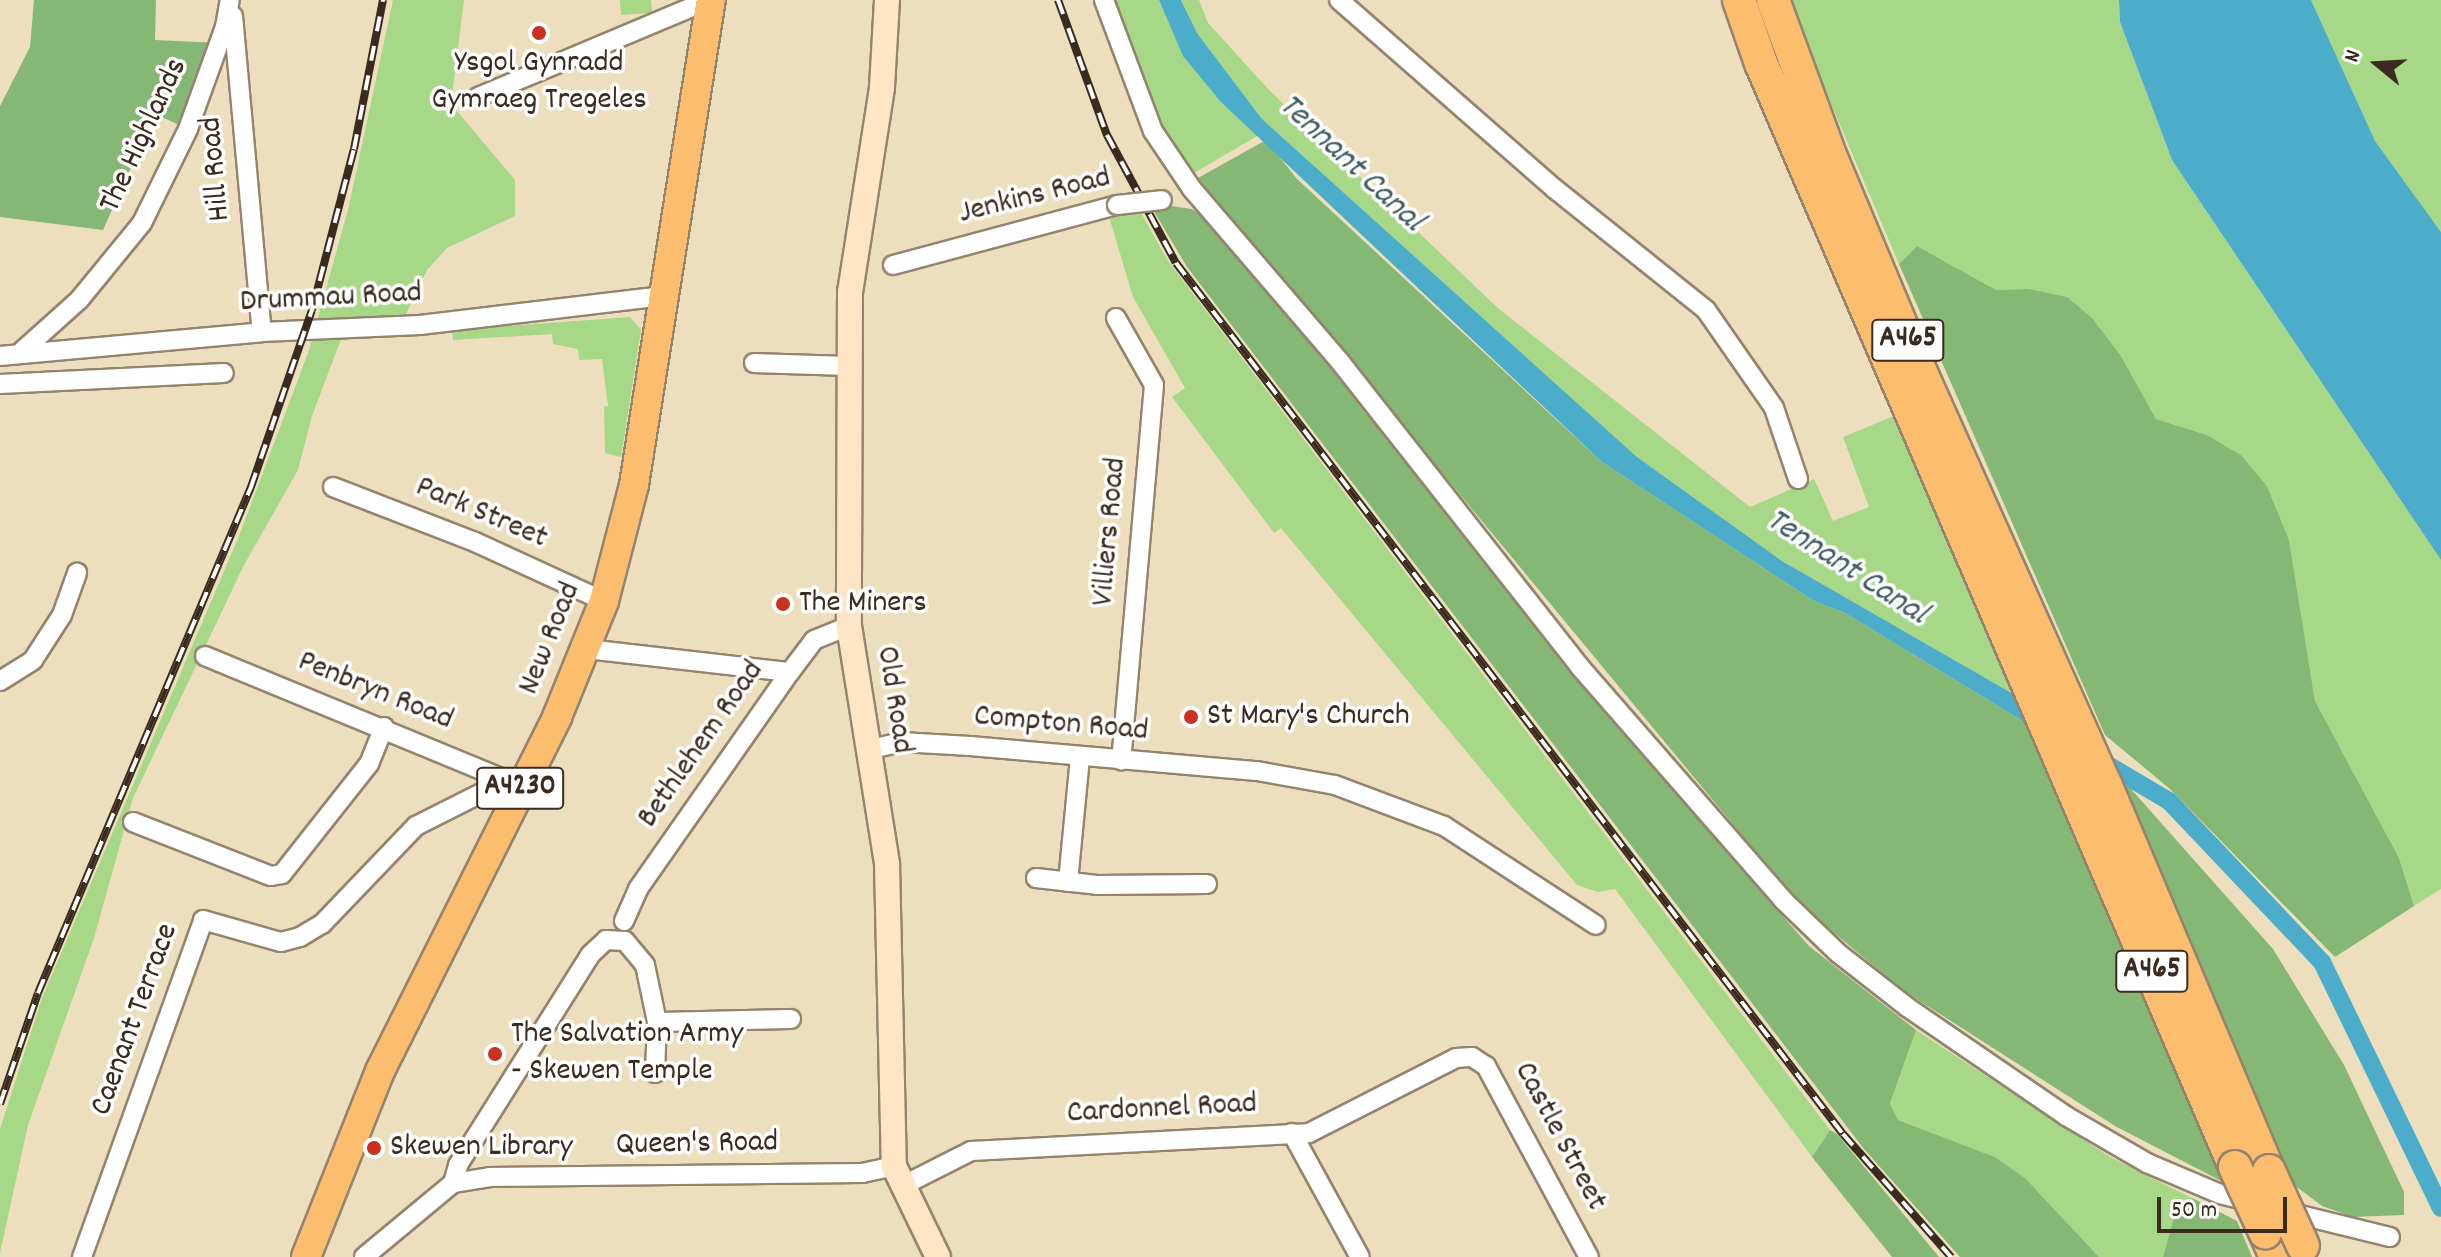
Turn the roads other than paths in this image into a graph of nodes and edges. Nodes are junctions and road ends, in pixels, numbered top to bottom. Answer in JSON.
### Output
{"nodes":[{"id":1,"x":230,"y":0,"type":"edge"},
{"id":2,"x":710,"y":0,"type":"edge"},
{"id":3,"x":887,"y":0,"type":"edge"},
{"id":4,"x":1104,"y":0,"type":"edge"},
{"id":5,"x":1339,"y":0,"type":"edge"},
{"id":6,"x":1719,"y":0,"type":"edge"},
{"id":7,"x":1739,"y":0,"type":"edge"},
{"id":8,"x":1773,"y":0,"type":"edge"},
{"id":9,"x":1761,"y":63,"type":"junction"},
{"id":10,"x":478,"y":97,"type":"dead end"},
{"id":11,"x":1192,"y":189,"type":"junction"},
{"id":12,"x":893,"y":265,"type":"dead end"},
{"id":13,"x":665,"y":296,"type":"junction"},
{"id":14,"x":1116,"y":318,"type":"dead end"},
{"id":15,"x":262,"y":332,"type":"junction"},
{"id":16,"x":21,"y":352,"type":"junction"},
{"id":17,"x":0,"y":356,"type":"edge"},
{"id":18,"x":754,"y":363,"type":"dead end"},
{"id":19,"x":847,"y":366,"type":"junction"},
{"id":20,"x":224,"y":373,"type":"dead end"},
{"id":21,"x":0,"y":384,"type":"edge"},
{"id":22,"x":1798,"y":479,"type":"dead end"},
{"id":23,"x":333,"y":487,"type":"dead end"},
{"id":24,"x":77,"y":573,"type":"dead end"},
{"id":25,"x":604,"y":601,"type":"junction"},
{"id":26,"x":849,"y":626,"type":"junction"},
{"id":27,"x":587,"y":649,"type":"junction"},
{"id":28,"x":205,"y":656,"type":"dead end"},
{"id":29,"x":790,"y":672,"type":"junction"},
{"id":30,"x":0,"y":681,"type":"edge"},
{"id":31,"x":384,"y":727,"type":"junction"},
{"id":32,"x":867,"y":750,"type":"junction"},
{"id":33,"x":1080,"y":758,"type":"junction"},
{"id":34,"x":1121,"y":761,"type":"junction"},
{"id":35,"x":514,"y":783,"type":"junction"},
{"id":36,"x":133,"y":822,"type":"dead end"},
{"id":37,"x":1036,"y":878,"type":"dead end"},
{"id":38,"x":1068,"y":882,"type":"junction"},
{"id":39,"x":1207,"y":884,"type":"dead end"},
{"id":40,"x":624,"y":921,"type":"dead end"},
{"id":41,"x":1596,"y":925,"type":"dead end"},
{"id":42,"x":791,"y":1019,"type":"dead end"},
{"id":43,"x":657,"y":1022,"type":"junction"},
{"id":44,"x":655,"y":1073,"type":"dead end"},
{"id":45,"x":1292,"y":1133,"type":"junction"},
{"id":46,"x":898,"y":1176,"type":"junction"},
{"id":47,"x":453,"y":1183,"type":"junction"},
{"id":48,"x":2390,"y":1237,"type":"dead end"},
{"id":49,"x":2288,"y":1248,"type":"edge"},
{"id":50,"x":82,"y":1257,"type":"edge"},
{"id":51,"x":306,"y":1257,"type":"edge"},
{"id":52,"x":364,"y":1257,"type":"edge"},
{"id":53,"x":938,"y":1257,"type":"edge"},
{"id":54,"x":1360,"y":1257,"type":"edge"},
{"id":55,"x":1589,"y":1257,"type":"edge"}],
"edges":[{"from":1,"to":15,"type":"street","name":"Hill Road"},
{"from":1,"to":16,"type":"street","name":"The Highlands"},
{"from":2,"to":10,"type":"street"},
{"from":2,"to":13,"type":"main road","name":"New Road","number":"A4230"},
{"from":3,"to":19,"type":"main road","name":"Old Road"},
{"from":4,"to":11,"type":"street"},
{"from":5,"to":22,"type":"street"},
{"from":6,"to":9,"type":"highway","number":"A465"},
{"from":7,"to":9,"type":"highway","number":"A465"},
{"from":8,"to":49,"type":"highway","number":"A465","bridge":true},
{"from":9,"to":49,"type":"highway","number":"A465","bridge":true},
{"from":11,"to":12,"type":"street","name":"Jenkins Road","bridge":true},
{"from":11,"to":48,"type":"street"},
{"from":13,"to":15,"type":"street","name":"Drummau Road"},
{"from":13,"to":25,"type":"main road","name":"New Road","number":"A4230"},
{"from":14,"to":34,"type":"street","name":"Villiers Road"},
{"from":15,"to":16,"type":"street","name":"Drummau Road"},
{"from":16,"to":17,"type":"street","name":"Drummau Road"},
{"from":18,"to":19,"type":"street"},
{"from":19,"to":26,"type":"main road","name":"Old Road"},
{"from":20,"to":21,"type":"street"},
{"from":23,"to":25,"type":"street","name":"Park Street"},
{"from":24,"to":30,"type":"street"},
{"from":25,"to":27,"type":"main road","name":"New Road","number":"A4230"},
{"from":26,"to":29,"type":"street","name":"Bethlehem Road"},
{"from":26,"to":32,"type":"main road","name":"Old Road"},
{"from":27,"to":29,"type":"street"},
{"from":27,"to":35,"type":"main road","name":"New Road","number":"A4230"},
{"from":28,"to":31,"type":"street","name":"Penbryn Road"},
{"from":29,"to":40,"type":"street","name":"Bethlehem Road"},
{"from":31,"to":35,"type":"street","name":"Penbryn Road"},
{"from":31,"to":36,"type":"street"},
{"from":32,"to":33,"type":"street","name":"Compton Road"},
{"from":32,"to":46,"type":"main road","name":"Old Road"},
{"from":33,"to":34,"type":"street","name":"Compton Road"},
{"from":33,"to":38,"type":"street"},
{"from":34,"to":41,"type":"street","name":"Compton Road"},
{"from":35,"to":50,"type":"street","name":"Caenant Terrace"},
{"from":35,"to":51,"type":"main road","name":"New Road","number":"A4230"},
{"from":37,"to":38,"type":"street"},
{"from":38,"to":39,"type":"street"},
{"from":42,"to":43,"type":"street"},
{"from":43,"to":44,"type":"street"},
{"from":43,"to":47,"type":"street"},
{"from":45,"to":46,"type":"street","name":"Cardonnel Road"},
{"from":45,"to":54,"type":"street","name":"Cardonnel Road"},
{"from":45,"to":55,"type":"street","name":"Castle Street"},
{"from":46,"to":47,"type":"street","name":"Queen's Road"},
{"from":46,"to":53,"type":"main road","name":"Old Road"},
{"from":47,"to":52,"type":"street"}]}
